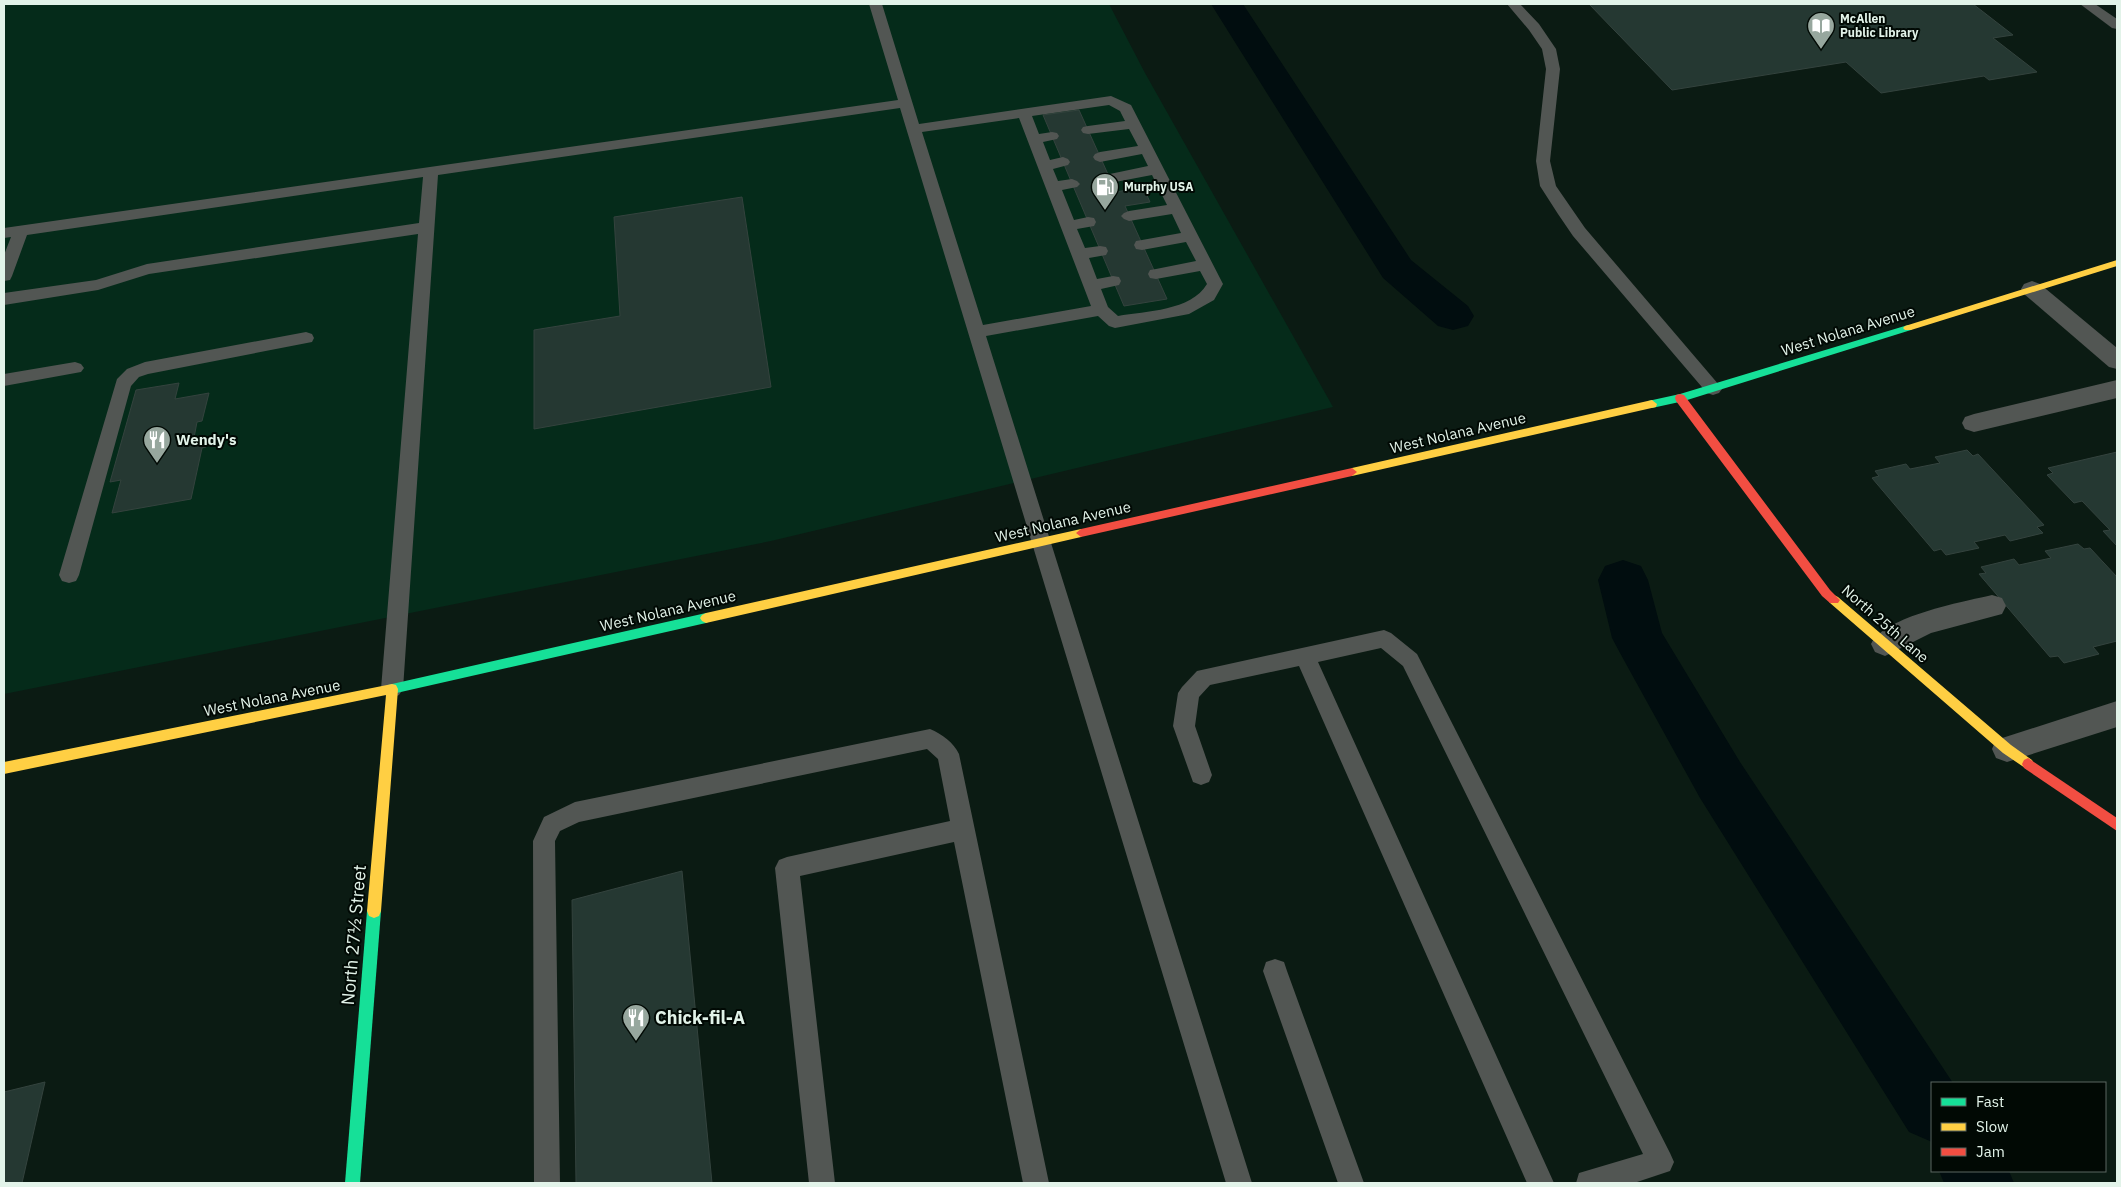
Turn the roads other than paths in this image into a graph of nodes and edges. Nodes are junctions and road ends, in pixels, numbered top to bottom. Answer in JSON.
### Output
{"nodes":[{"id":1,"x":876,"y":4,"type":"edge"},
{"id":2,"x":1513,"y":4,"type":"edge"},
{"id":3,"x":2087,"y":4,"type":"edge"},
{"id":4,"x":2117,"y":25,"type":"edge"},
{"id":5,"x":906,"y":103,"type":"junction"},
{"id":6,"x":1024,"y":114,"type":"junction"},
{"id":7,"x":1134,"y":124,"type":"junction"},
{"id":8,"x":915,"y":129,"type":"junction"},
{"id":9,"x":1088,"y":130,"type":"dead end"},
{"id":10,"x":1052,"y":136,"type":"dead end"},
{"id":11,"x":1034,"y":139,"type":"junction"},
{"id":12,"x":1147,"y":149,"type":"junction"},
{"id":13,"x":1100,"y":157,"type":"dead end"},
{"id":14,"x":1063,"y":162,"type":"dead end"},
{"id":15,"x":1044,"y":166,"type":"junction"},
{"id":16,"x":1157,"y":169,"type":"junction"},
{"id":17,"x":431,"y":170,"type":"junction"},
{"id":18,"x":1110,"y":178,"type":"dead end"},
{"id":19,"x":1072,"y":184,"type":"dead end"},
{"id":20,"x":1053,"y":187,"type":"junction"},
{"id":21,"x":1176,"y":208,"type":"junction"},
{"id":22,"x":1129,"y":216,"type":"dead end"},
{"id":23,"x":1088,"y":222,"type":"dead end"},
{"id":24,"x":1068,"y":226,"type":"junction"},
{"id":25,"x":428,"y":227,"type":"junction"},
{"id":26,"x":21,"y":231,"type":"junction"},
{"id":27,"x":4,"y":233,"type":"edge"},
{"id":28,"x":1190,"y":236,"type":"junction"},
{"id":29,"x":1142,"y":245,"type":"dead end"},
{"id":30,"x":1100,"y":251,"type":"dead end"},
{"id":31,"x":1080,"y":254,"type":"junction"},
{"id":32,"x":2117,"y":263,"type":"edge"},
{"id":33,"x":1205,"y":265,"type":"junction"},
{"id":34,"x":1156,"y":274,"type":"dead end"},
{"id":35,"x":4,"y":276,"type":"edge"},
{"id":36,"x":1113,"y":281,"type":"dead end"},
{"id":37,"x":1092,"y":285,"type":"junction"},
{"id":38,"x":2032,"y":289,"type":"junction"},
{"id":39,"x":4,"y":299,"type":"edge"},
{"id":40,"x":1102,"y":310,"type":"junction"},
{"id":41,"x":977,"y":332,"type":"junction"},
{"id":42,"x":306,"y":338,"type":"dead end"},
{"id":43,"x":2117,"y":361,"type":"edge"},
{"id":44,"x":75,"y":368,"type":"dead end"},
{"id":45,"x":4,"y":380,"type":"edge"},
{"id":46,"x":1713,"y":389,"type":"junction"},
{"id":47,"x":2117,"y":389,"type":"edge"},
{"id":48,"x":1680,"y":398,"type":"junction"},
{"id":49,"x":1974,"y":422,"type":"dead end"},
{"id":50,"x":1041,"y":543,"type":"junction"},
{"id":51,"x":69,"y":575,"type":"dead end"},
{"id":52,"x":1992,"y":606,"type":"dead end"},
{"id":53,"x":1885,"y":644,"type":"junction"},
{"id":54,"x":1305,"y":655,"type":"junction"},
{"id":55,"x":392,"y":689,"type":"junction"},
{"id":56,"x":2117,"y":714,"type":"edge"},
{"id":57,"x":2007,"y":749,"type":"junction"},
{"id":58,"x":4,"y":768,"type":"edge"},
{"id":59,"x":1201,"y":775,"type":"dead end"},
{"id":60,"x":2117,"y":825,"type":"edge"},
{"id":61,"x":963,"y":829,"type":"junction"},
{"id":62,"x":1275,"y":971,"type":"dead end"},
{"id":63,"x":352,"y":1183,"type":"edge"},
{"id":64,"x":547,"y":1183,"type":"edge"},
{"id":65,"x":822,"y":1183,"type":"edge"},
{"id":66,"x":1036,"y":1183,"type":"edge"},
{"id":67,"x":1239,"y":1183,"type":"edge"},
{"id":68,"x":1351,"y":1183,"type":"edge"},
{"id":69,"x":1541,"y":1183,"type":"edge"},
{"id":70,"x":1590,"y":1183,"type":"edge"}],
"edges":[{"from":1,"to":5,"type":"lane"},
{"from":2,"to":46,"type":"lane"},
{"from":3,"to":4,"type":"lane"},
{"from":5,"to":8,"type":"lane"},
{"from":5,"to":17,"type":"lane"},
{"from":6,"to":7,"type":"lane"},
{"from":6,"to":8,"type":"lane"},
{"from":6,"to":11,"type":"lane"},
{"from":7,"to":9,"type":"lane"},
{"from":7,"to":12,"type":"lane"},
{"from":8,"to":41,"type":"lane"},
{"from":10,"to":11,"type":"lane"},
{"from":11,"to":15,"type":"lane"},
{"from":12,"to":13,"type":"lane"},
{"from":12,"to":16,"type":"lane"},
{"from":14,"to":15,"type":"lane"},
{"from":15,"to":20,"type":"lane"},
{"from":16,"to":18,"type":"lane"},
{"from":16,"to":21,"type":"lane"},
{"from":17,"to":25,"type":"lane"},
{"from":17,"to":26,"type":"lane"},
{"from":19,"to":20,"type":"lane"},
{"from":20,"to":24,"type":"lane"},
{"from":21,"to":22,"type":"lane"},
{"from":21,"to":28,"type":"lane"},
{"from":23,"to":24,"type":"lane"},
{"from":24,"to":31,"type":"lane"},
{"from":25,"to":39,"type":"lane"},
{"from":25,"to":55,"type":"lane"},
{"from":26,"to":27,"type":"lane"},
{"from":26,"to":35,"type":"lane"},
{"from":28,"to":29,"type":"lane"},
{"from":28,"to":33,"type":"lane"},
{"from":30,"to":31,"type":"lane"},
{"from":31,"to":37,"type":"lane"},
{"from":32,"to":38,"type":"main road","name":"West Nolana Avenue"},
{"from":33,"to":34,"type":"lane"},
{"from":33,"to":40,"type":"lane"},
{"from":36,"to":37,"type":"lane"},
{"from":37,"to":40,"type":"lane"},
{"from":38,"to":43,"type":"street"},
{"from":38,"to":46,"type":"main road","name":"West Nolana Avenue"},
{"from":40,"to":41,"type":"lane"},
{"from":41,"to":50,"type":"lane"},
{"from":42,"to":51,"type":"lane"},
{"from":44,"to":45,"type":"lane"},
{"from":46,"to":48,"type":"main road","name":"West Nolana Avenue"},
{"from":47,"to":49,"type":"street"},
{"from":48,"to":50,"type":"main road","name":"West Nolana Avenue"},
{"from":48,"to":53,"type":"main road","name":"North 25th Lane"},
{"from":50,"to":55,"type":"main road","name":"West Nolana Avenue"},
{"from":50,"to":67,"type":"lane"},
{"from":52,"to":53,"type":"street"},
{"from":53,"to":57,"type":"main road","name":"North 25th Lane"},
{"from":54,"to":59,"type":"lane"},
{"from":54,"to":69,"type":"lane"},
{"from":54,"to":70,"type":"lane"},
{"from":55,"to":58,"type":"main road","name":"West Nolana Avenue"},
{"from":55,"to":63,"type":"main road","name":"North 27½ Street"},
{"from":56,"to":57,"type":"street"},
{"from":57,"to":60,"type":"main road","name":"North 25th Lane"},
{"from":61,"to":64,"type":"lane"},
{"from":61,"to":65,"type":"lane"},
{"from":61,"to":66,"type":"lane"},
{"from":62,"to":68,"type":"lane"}]}
